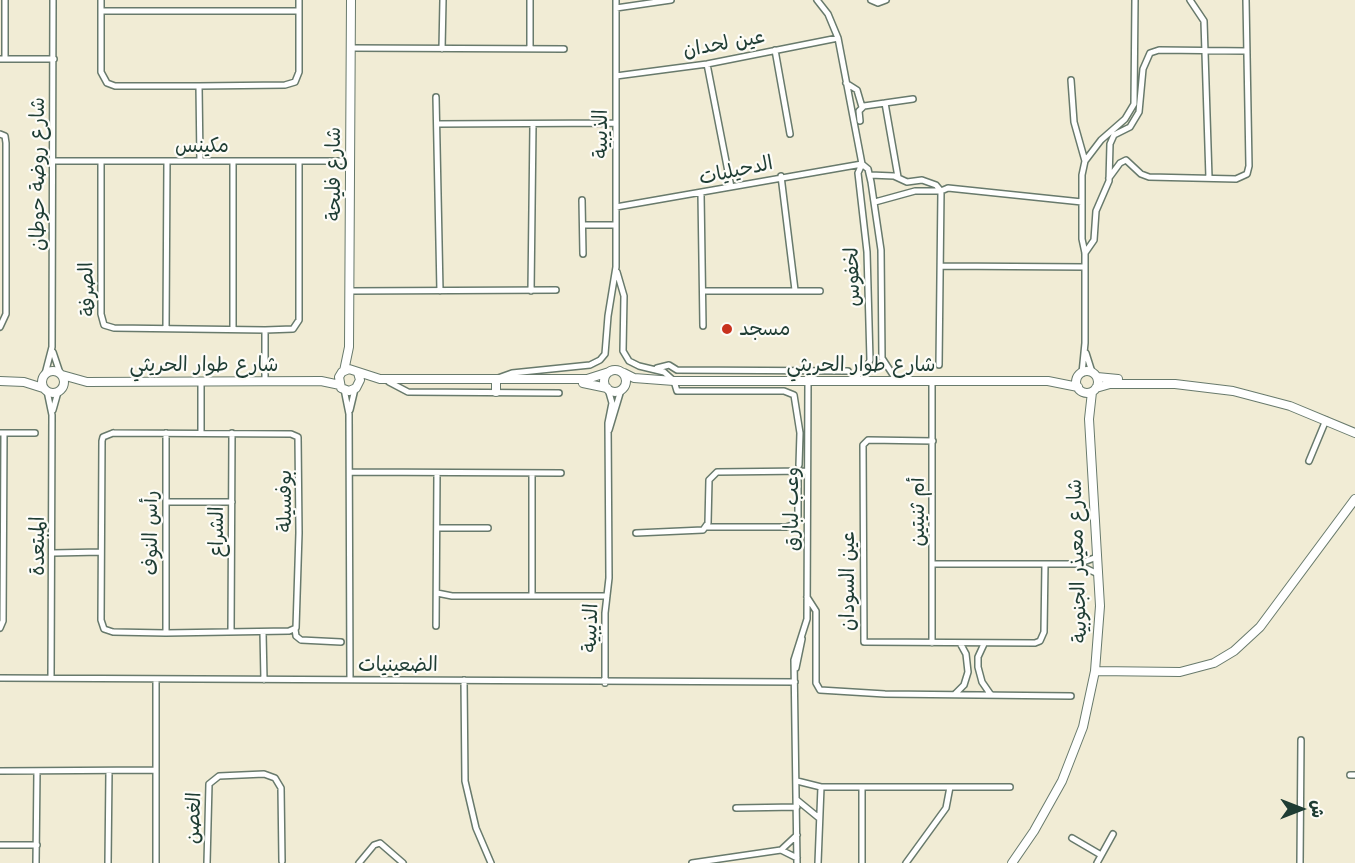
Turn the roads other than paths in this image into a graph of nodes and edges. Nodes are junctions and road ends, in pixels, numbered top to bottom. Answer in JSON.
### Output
{"nodes":[{"id":1,"x":5,"y":0,"type":"edge"},
{"id":2,"x":53,"y":0,"type":"edge"},
{"id":3,"x":101,"y":0,"type":"edge"},
{"id":4,"x":299,"y":0,"type":"edge"},
{"id":5,"x":351,"y":0,"type":"edge"},
{"id":6,"x":443,"y":0,"type":"edge"},
{"id":7,"x":530,"y":0,"type":"edge"},
{"id":8,"x":616,"y":0,"type":"edge"},
{"id":9,"x":671,"y":0,"type":"edge"},
{"id":10,"x":817,"y":0,"type":"edge"},
{"id":11,"x":871,"y":0,"type":"edge"},
{"id":12,"x":886,"y":0,"type":"edge"},
{"id":13,"x":1136,"y":0,"type":"edge"},
{"id":14,"x":1190,"y":0,"type":"edge"},
{"id":15,"x":1245,"y":0,"type":"edge"},
{"id":16,"x":616,"y":8,"type":"junction"},
{"id":17,"x":101,"y":11,"type":"junction"},
{"id":18,"x":299,"y":11,"type":"junction"},
{"id":19,"x":838,"y":38,"type":"junction"},
{"id":20,"x":351,"y":48,"type":"junction"},
{"id":21,"x":531,"y":49,"type":"junction"},
{"id":22,"x":564,"y":49,"type":"dead end"},
{"id":23,"x":442,"y":50,"type":"junction"},
{"id":24,"x":775,"y":50,"type":"junction"},
{"id":25,"x":1207,"y":51,"type":"junction"},
{"id":26,"x":1247,"y":51,"type":"junction"},
{"id":27,"x":2,"y":59,"type":"edge"},
{"id":28,"x":54,"y":59,"type":"junction"},
{"id":29,"x":707,"y":64,"type":"junction"},
{"id":30,"x":616,"y":76,"type":"junction"},
{"id":31,"x":1071,"y":80,"type":"dead end"},
{"id":32,"x":846,"y":83,"type":"junction"},
{"id":33,"x":199,"y":86,"type":"junction"},
{"id":34,"x":436,"y":97,"type":"dead end"},
{"id":35,"x":913,"y":99,"type":"dead end"},
{"id":36,"x":885,"y":103,"type":"junction"},
{"id":37,"x":860,"y":109,"type":"junction"},
{"id":38,"x":852,"y":112,"type":"junction"},
{"id":39,"x":860,"y":121,"type":"dead end"},
{"id":40,"x":616,"y":123,"type":"junction"},
{"id":41,"x":437,"y":124,"type":"junction"},
{"id":42,"x":533,"y":125,"type":"junction"},
{"id":43,"x":0,"y":134,"type":"edge"},
{"id":44,"x":790,"y":134,"type":"dead end"},
{"id":45,"x":53,"y":160,"type":"junction"},
{"id":46,"x":167,"y":161,"type":"junction"},
{"id":47,"x":200,"y":161,"type":"junction"},
{"id":48,"x":233,"y":161,"type":"junction"},
{"id":49,"x":299,"y":161,"type":"junction"},
{"id":50,"x":351,"y":161,"type":"junction"},
{"id":51,"x":1085,"y":161,"type":"junction"},
{"id":52,"x":101,"y":162,"type":"junction"},
{"id":53,"x":862,"y":164,"type":"junction"},
{"id":54,"x":870,"y":175,"type":"junction"},
{"id":55,"x":781,"y":176,"type":"junction"},
{"id":56,"x":898,"y":177,"type":"junction"},
{"id":57,"x":1109,"y":178,"type":"junction"},
{"id":58,"x":1209,"y":178,"type":"junction"},
{"id":59,"x":731,"y":187,"type":"junction"},
{"id":60,"x":941,"y":191,"type":"junction"},
{"id":61,"x":701,"y":194,"type":"junction"},
{"id":62,"x":582,"y":200,"type":"dead end"},
{"id":63,"x":875,"y":202,"type":"junction"},
{"id":64,"x":1082,"y":202,"type":"junction"},
{"id":65,"x":616,"y":207,"type":"junction"},
{"id":66,"x":583,"y":225,"type":"junction"},
{"id":67,"x":616,"y":225,"type":"junction"},
{"id":68,"x":583,"y":254,"type":"dead end"},
{"id":69,"x":1085,"y":254,"type":"junction"},
{"id":70,"x":616,"y":267,"type":"junction"},
{"id":71,"x":941,"y":267,"type":"junction"},
{"id":72,"x":1085,"y":267,"type":"junction"},
{"id":73,"x":556,"y":290,"type":"dead end"},
{"id":74,"x":795,"y":290,"type":"junction"},
{"id":75,"x":350,"y":291,"type":"junction"},
{"id":76,"x":440,"y":291,"type":"junction"},
{"id":77,"x":531,"y":291,"type":"junction"},
{"id":78,"x":704,"y":291,"type":"junction"},
{"id":79,"x":820,"y":291,"type":"dead end"},
{"id":80,"x":614,"y":292,"type":"junction"},
{"id":81,"x":623,"y":292,"type":"junction"},
{"id":82,"x":703,"y":326,"type":"dead end"},
{"id":83,"x":0,"y":327,"type":"edge"},
{"id":84,"x":166,"y":328,"type":"junction"},
{"id":85,"x":233,"y":329,"type":"junction"},
{"id":86,"x":266,"y":330,"type":"junction"},
{"id":87,"x":1085,"y":343,"type":"junction"},
{"id":88,"x":52,"y":347,"type":"junction"},
{"id":89,"x":349,"y":347,"type":"junction"},
{"id":90,"x":939,"y":365,"type":"dead end"},
{"id":91,"x":656,"y":368,"type":"junction"},
{"id":92,"x":848,"y":371,"type":"dead end"},
{"id":93,"x":342,"y":372,"type":"junction"},
{"id":94,"x":356,"y":372,"type":"junction"},
{"id":95,"x":609,"y":372,"type":"junction"},
{"id":96,"x":61,"y":374,"type":"junction"},
{"id":97,"x":624,"y":374,"type":"junction"},
{"id":98,"x":1080,"y":374,"type":"junction"},
{"id":99,"x":1094,"y":374,"type":"junction"},
{"id":100,"x":45,"y":375,"type":"junction"},
{"id":101,"x":0,"y":381,"type":"edge"},
{"id":102,"x":17,"y":381,"type":"junction"},
{"id":103,"x":265,"y":381,"type":"junction"},
{"id":104,"x":321,"y":381,"type":"junction"},
{"id":105,"x":496,"y":381,"type":"junction"},
{"id":106,"x":674,"y":381,"type":"junction"},
{"id":107,"x":699,"y":381,"type":"junction"},
{"id":108,"x":725,"y":381,"type":"junction"},
{"id":109,"x":808,"y":381,"type":"junction"},
{"id":110,"x":850,"y":381,"type":"junction"},
{"id":111,"x":897,"y":381,"type":"junction"},
{"id":112,"x":932,"y":381,"type":"junction"},
{"id":113,"x":1048,"y":381,"type":"junction"},
{"id":114,"x":87,"y":382,"type":"junction"},
{"id":115,"x":201,"y":382,"type":"junction"},
{"id":116,"x":389,"y":382,"type":"junction"},
{"id":117,"x":342,"y":387,"type":"junction"},
{"id":118,"x":356,"y":388,"type":"junction"},
{"id":119,"x":45,"y":389,"type":"junction"},
{"id":120,"x":607,"y":389,"type":"junction"},
{"id":121,"x":623,"y":389,"type":"junction"},
{"id":122,"x":1079,"y":389,"type":"junction"},
{"id":123,"x":1094,"y":390,"type":"junction"},
{"id":124,"x":59,"y":391,"type":"junction"},
{"id":125,"x":700,"y":391,"type":"junction"},
{"id":126,"x":726,"y":391,"type":"junction"},
{"id":127,"x":496,"y":392,"type":"junction"},
{"id":128,"x":559,"y":393,"type":"dead end"},
{"id":129,"x":349,"y":414,"type":"junction"},
{"id":130,"x":52,"y":415,"type":"junction"},
{"id":131,"x":1089,"y":419,"type":"junction"},
{"id":132,"x":1326,"y":420,"type":"junction"},
{"id":133,"x":1355,"y":430,"type":"edge"},
{"id":134,"x":609,"y":431,"type":"junction"},
{"id":135,"x":2,"y":433,"type":"edge"},
{"id":136,"x":35,"y":433,"type":"dead end"},
{"id":137,"x":166,"y":433,"type":"junction"},
{"id":138,"x":201,"y":433,"type":"junction"},
{"id":139,"x":232,"y":433,"type":"junction"},
{"id":140,"x":933,"y":441,"type":"junction"},
{"id":141,"x":1309,"y":461,"type":"dead end"},
{"id":142,"x":799,"y":465,"type":"dead end"},
{"id":143,"x":807,"y":471,"type":"junction"},
{"id":144,"x":350,"y":472,"type":"junction"},
{"id":145,"x":437,"y":473,"type":"junction"},
{"id":146,"x":532,"y":473,"type":"junction"},
{"id":147,"x":561,"y":473,"type":"dead end"},
{"id":148,"x":798,"y":478,"type":"dead end"},
{"id":149,"x":1355,"y":499,"type":"edge"},
{"id":150,"x":166,"y":502,"type":"junction"},
{"id":151,"x":232,"y":502,"type":"junction"},
{"id":152,"x":706,"y":527,"type":"junction"},
{"id":153,"x":438,"y":528,"type":"junction"},
{"id":154,"x":488,"y":528,"type":"dead end"},
{"id":155,"x":636,"y":534,"type":"dead end"},
{"id":156,"x":101,"y":552,"type":"junction"},
{"id":157,"x":53,"y":553,"type":"junction"},
{"id":158,"x":1097,"y":556,"type":"junction"},
{"id":159,"x":932,"y":564,"type":"junction"},
{"id":160,"x":1045,"y":564,"type":"junction"},
{"id":161,"x":1078,"y":564,"type":"junction"},
{"id":162,"x":1098,"y":574,"type":"junction"},
{"id":163,"x":437,"y":593,"type":"junction"},
{"id":164,"x":532,"y":596,"type":"junction"},
{"id":165,"x":607,"y":596,"type":"junction"},
{"id":166,"x":807,"y":597,"type":"junction"},
{"id":167,"x":436,"y":626,"type":"dead end"},
{"id":168,"x":0,"y":628,"type":"edge"},
{"id":169,"x":295,"y":629,"type":"junction"},
{"id":170,"x":231,"y":631,"type":"junction"},
{"id":171,"x":263,"y":632,"type":"junction"},
{"id":172,"x":166,"y":633,"type":"junction"},
{"id":173,"x":341,"y":642,"type":"dead end"},
{"id":174,"x":932,"y":643,"type":"junction"},
{"id":175,"x":960,"y":643,"type":"junction"},
{"id":176,"x":984,"y":644,"type":"junction"},
{"id":177,"x":969,"y":667,"type":"junction"},
{"id":178,"x":978,"y":667,"type":"junction"},
{"id":179,"x":1095,"y":671,"type":"junction"},
{"id":180,"x":0,"y":678,"type":"edge"},
{"id":181,"x":51,"y":678,"type":"junction"},
{"id":182,"x":156,"y":679,"type":"junction"},
{"id":183,"x":264,"y":680,"type":"junction"},
{"id":184,"x":350,"y":680,"type":"junction"},
{"id":185,"x":464,"y":680,"type":"junction"},
{"id":186,"x":795,"y":682,"type":"junction"},
{"id":187,"x":605,"y":683,"type":"junction"},
{"id":188,"x":954,"y":695,"type":"junction"},
{"id":189,"x":991,"y":695,"type":"junction"},
{"id":190,"x":1071,"y":696,"type":"dead end"},
{"id":191,"x":1301,"y":740,"type":"dead end"},
{"id":192,"x":156,"y":770,"type":"junction"},
{"id":193,"x":0,"y":771,"type":"edge"},
{"id":194,"x":37,"y":771,"type":"junction"},
{"id":195,"x":109,"y":771,"type":"junction"},
{"id":196,"x":797,"y":781,"type":"junction"},
{"id":197,"x":821,"y":787,"type":"junction"},
{"id":198,"x":862,"y":787,"type":"junction"},
{"id":199,"x":950,"y":787,"type":"junction"},
{"id":200,"x":1010,"y":788,"type":"dead end"},
{"id":201,"x":797,"y":800,"type":"junction"},
{"id":202,"x":797,"y":807,"type":"junction"},
{"id":203,"x":736,"y":808,"type":"dead end"},
{"id":204,"x":819,"y":818,"type":"junction"},
{"id":205,"x":1113,"y":834,"type":"dead end"},
{"id":206,"x":797,"y":835,"type":"junction"},
{"id":207,"x":1072,"y":838,"type":"dead end"},
{"id":208,"x":0,"y":845,"type":"edge"},
{"id":209,"x":37,"y":845,"type":"junction"},
{"id":210,"x":781,"y":850,"type":"junction"},
{"id":211,"x":1101,"y":855,"type":"junction"},
{"id":212,"x":797,"y":860,"type":"edge"},
{"id":213,"x":721,"y":861,"type":"edge"},
{"id":214,"x":282,"y":862,"type":"edge"},
{"id":215,"x":36,"y":863,"type":"edge"},
{"id":216,"x":108,"y":863,"type":"edge"},
{"id":217,"x":156,"y":863,"type":"edge"},
{"id":218,"x":207,"y":863,"type":"edge"},
{"id":219,"x":359,"y":863,"type":"edge"},
{"id":220,"x":403,"y":863,"type":"edge"},
{"id":221,"x":491,"y":863,"type":"edge"},
{"id":222,"x":692,"y":863,"type":"edge"},
{"id":223,"x":818,"y":863,"type":"edge"},
{"id":224,"x":862,"y":863,"type":"edge"},
{"id":225,"x":906,"y":863,"type":"edge"},
{"id":226,"x":1012,"y":863,"type":"edge"},
{"id":227,"x":1096,"y":863,"type":"edge"},
{"id":228,"x":1300,"y":863,"type":"edge"}],
"edges":[{"from":1,"to":27,"type":"street"},
{"from":2,"to":28,"type":"street","name":"شارع روضة حوطان"},
{"from":3,"to":17,"type":"street"},
{"from":4,"to":18,"type":"street"},
{"from":5,"to":20,"type":"street","name":"شارع فليحة"},
{"from":6,"to":23,"type":"street"},
{"from":7,"to":21,"type":"street"},
{"from":8,"to":16,"type":"street","name":"الذيبية"},
{"from":9,"to":16,"type":"street"},
{"from":10,"to":19,"type":"street","name":"لخفوس"},
{"from":11,"to":12,"type":"street"},
{"from":13,"to":51,"type":"street"},
{"from":14,"to":25,"type":"street"},
{"from":15,"to":26,"type":"street"},
{"from":16,"to":30,"type":"street","name":"الذيبية"},
{"from":17,"to":18,"type":"street"},
{"from":17,"to":33,"type":"street"},
{"from":18,"to":33,"type":"street"},
{"from":19,"to":24,"type":"street","name":"عين لحدان"},
{"from":19,"to":32,"type":"street","name":"لخفوس"},
{"from":20,"to":23,"type":"street"},
{"from":20,"to":50,"type":"street","name":"شارع فليحة"},
{"from":21,"to":22,"type":"street"},
{"from":21,"to":23,"type":"street"},
{"from":24,"to":29,"type":"street","name":"عين لحدان"},
{"from":24,"to":44,"type":"street"},
{"from":25,"to":26,"type":"street"},
{"from":25,"to":57,"type":"street"},
{"from":25,"to":58,"type":"street"},
{"from":26,"to":58,"type":"street"},
{"from":27,"to":28,"type":"street"},
{"from":28,"to":45,"type":"street","name":"شارع روضة حوطان"},
{"from":29,"to":30,"type":"street","name":"عين لحدان"},
{"from":29,"to":59,"type":"street"},
{"from":30,"to":40,"type":"street","name":"الذيبية"},
{"from":31,"to":51,"type":"street"},
{"from":32,"to":37,"type":"street"},
{"from":32,"to":38,"type":"street","name":"لخفوس"},
{"from":33,"to":47,"type":"street"},
{"from":34,"to":41,"type":"street"},
{"from":35,"to":36,"type":"street"},
{"from":36,"to":37,"type":"street"},
{"from":36,"to":56,"type":"street"},
{"from":37,"to":38,"type":"street"},
{"from":37,"to":39,"type":"street"},
{"from":38,"to":53,"type":"street","name":"لخفوس"},
{"from":40,"to":42,"type":"street"},
{"from":40,"to":65,"type":"street","name":"الذيبية"},
{"from":41,"to":42,"type":"street"},
{"from":41,"to":76,"type":"street"},
{"from":42,"to":77,"type":"street"},
{"from":43,"to":83,"type":"street"},
{"from":45,"to":52,"type":"street","name":"مكينس"},
{"from":45,"to":88,"type":"street","name":"شارع روضة حوطان"},
{"from":46,"to":47,"type":"street","name":"مكينس"},
{"from":46,"to":52,"type":"street","name":"مكينس"},
{"from":46,"to":84,"type":"street"},
{"from":47,"to":48,"type":"street","name":"مكينس"},
{"from":48,"to":49,"type":"street","name":"مكينس"},
{"from":48,"to":85,"type":"street"},
{"from":49,"to":50,"type":"street","name":"مكينس"},
{"from":49,"to":86,"type":"street","name":"الصرفة"},
{"from":50,"to":75,"type":"street","name":"شارع فليحة"},
{"from":51,"to":64,"type":"street"},
{"from":52,"to":84,"type":"street","name":"الصرفة"},
{"from":53,"to":54,"type":"street","name":"لخفوس"},
{"from":53,"to":55,"type":"street","name":"الدحيليات"},
{"from":53,"to":110,"type":"street","name":"لخفوس"},
{"from":54,"to":56,"type":"street"},
{"from":54,"to":63,"type":"street","name":"لخفوس"},
{"from":55,"to":59,"type":"street","name":"الدحيليات"},
{"from":55,"to":74,"type":"street"},
{"from":56,"to":60,"type":"street"},
{"from":57,"to":58,"type":"street"},
{"from":57,"to":69,"type":"street"},
{"from":59,"to":61,"type":"street","name":"الدحيليات"},
{"from":60,"to":63,"type":"street"},
{"from":60,"to":64,"type":"street"},
{"from":60,"to":71,"type":"street"},
{"from":61,"to":65,"type":"street","name":"الدحيليات"},
{"from":61,"to":78,"type":"street"},
{"from":62,"to":66,"type":"street"},
{"from":63,"to":111,"type":"street","name":"لخفوس"},
{"from":64,"to":69,"type":"street"},
{"from":65,"to":67,"type":"street","name":"الذيبية"},
{"from":66,"to":67,"type":"street"},
{"from":66,"to":68,"type":"street"},
{"from":67,"to":70,"type":"street","name":"الذيبية"},
{"from":69,"to":72,"type":"street"},
{"from":70,"to":80,"type":"street","name":"الذيبية"},
{"from":70,"to":81,"type":"street","name":"الذيبية"},
{"from":71,"to":72,"type":"street"},
{"from":71,"to":90,"type":"street"},
{"from":72,"to":87,"type":"street"},
{"from":73,"to":77,"type":"street"},
{"from":74,"to":78,"type":"street"},
{"from":74,"to":79,"type":"street"},
{"from":75,"to":76,"type":"street"},
{"from":75,"to":89,"type":"street","name":"شارع فليحة"},
{"from":76,"to":77,"type":"street"},
{"from":78,"to":82,"type":"street"},
{"from":80,"to":81,"type":"street"},
{"from":80,"to":105,"type":"street","name":"الذيبية"},
{"from":81,"to":91,"type":"street","name":"الذيبية"},
{"from":84,"to":85,"type":"street","name":"الصرفة"},
{"from":85,"to":86,"type":"street","name":"الصرفة"},
{"from":86,"to":103,"type":"street"},
{"from":87,"to":98,"type":"street"},
{"from":87,"to":99,"type":"street"},
{"from":88,"to":96,"type":"street","name":"شارع روضة حوطان"},
{"from":88,"to":100,"type":"street","name":"شارع روضة حوطان"},
{"from":89,"to":93,"type":"street","name":"شارع فليحة"},
{"from":89,"to":94,"type":"street","name":"شارع فليحة"},
{"from":91,"to":92,"type":"street"},
{"from":91,"to":106,"type":"street","name":"الذيبية"},
{"from":93,"to":94,"type":"street"},
{"from":93,"to":104,"type":"street","name":"شارع طوار الحريثي"},
{"from":93,"to":117,"type":"street","name":"شارع فليحة"},
{"from":94,"to":105,"type":"street"},
{"from":94,"to":118,"type":"street","name":"شارع فليحة"},
{"from":95,"to":97,"type":"street"},
{"from":95,"to":105,"type":"street"},
{"from":95,"to":120,"type":"street"},
{"from":96,"to":100,"type":"street"},
{"from":96,"to":114,"type":"street","name":"شارع طوار الحريثي"},
{"from":96,"to":124,"type":"street"},
{"from":97,"to":106,"type":"street","name":"شارع طوار الحريثي"},
{"from":97,"to":121,"type":"street"},
{"from":98,"to":99,"type":"street","name":"شارع طوار الحريثي"},
{"from":98,"to":113,"type":"street","name":"شارع طوار الحريثي"},
{"from":98,"to":122,"type":"street","name":"شارع معيذر الجنوبية"},
{"from":99,"to":123,"type":"street","name":"شارع معيذر الجنوبية"},
{"from":99,"to":133,"type":"street","name":"شارع طوار الحريثي"},
{"from":100,"to":102,"type":"street"},
{"from":100,"to":119,"type":"street"},
{"from":101,"to":102,"type":"street"},
{"from":102,"to":119,"type":"street"},
{"from":103,"to":104,"type":"street","name":"شارع طوار الحريثي"},
{"from":103,"to":115,"type":"street","name":"شارع طوار الحريثي"},
{"from":104,"to":117,"type":"street","name":"شارع طوار الحريثي"},
{"from":105,"to":116,"type":"street"},
{"from":105,"to":120,"type":"street"},
{"from":105,"to":127,"type":"street"},
{"from":106,"to":107,"type":"street","name":"شارع طوار الحريثي"},
{"from":106,"to":121,"type":"street","name":"شارع طوار الحريثي"},
{"from":106,"to":125,"type":"street","name":"الذيبية"},
{"from":107,"to":108,"type":"street","name":"شارع طوار الحريثي"},
{"from":107,"to":125,"type":"street"},
{"from":108,"to":109,"type":"street","name":"شارع طوار الحريثي"},
{"from":108,"to":126,"type":"street"},
{"from":109,"to":110,"type":"street","name":"شارع طوار الحريثي"},
{"from":109,"to":143,"type":"street","name":"وعب لبارق"},
{"from":110,"to":111,"type":"street","name":"شارع طوار الحريثي"},
{"from":111,"to":112,"type":"street","name":"شارع طوار الحريثي"},
{"from":112,"to":113,"type":"street","name":"شارع طوار الحريثي"},
{"from":112,"to":140,"type":"street","name":"أم ثنيتين"},
{"from":113,"to":122,"type":"street","name":"شارع طوار الحريثي"},
{"from":114,"to":115,"type":"street","name":"شارع طوار الحريثي"},
{"from":114,"to":124,"type":"street","name":"شارع طوار الحريثي"},
{"from":115,"to":138,"type":"street"},
{"from":116,"to":118,"type":"street"},
{"from":116,"to":127,"type":"street"},
{"from":117,"to":118,"type":"street","name":"شارع طوار الحريثي"},
{"from":117,"to":129,"type":"street"},
{"from":118,"to":129,"type":"street"},
{"from":119,"to":124,"type":"street"},
{"from":119,"to":130,"type":"street","name":"المبتعدة"},
{"from":120,"to":121,"type":"street"},
{"from":120,"to":134,"type":"street","name":"الذيبية"},
{"from":121,"to":134,"type":"street","name":"الذيبية"},
{"from":122,"to":123,"type":"street","name":"شارع طوار الحريثي"},
{"from":122,"to":131,"type":"street","name":"شارع معيذر الجنوبية"},
{"from":123,"to":131,"type":"street","name":"شارع معيذر الجنوبية"},
{"from":123,"to":132,"type":"street","name":"شارع طوار الحريثي"},
{"from":124,"to":130,"type":"street","name":"المبتعدة"},
{"from":125,"to":126,"type":"street"},
{"from":126,"to":142,"type":"street"},
{"from":127,"to":128,"type":"street"},
{"from":129,"to":144,"type":"street"},
{"from":130,"to":157,"type":"street","name":"المبتعدة"},
{"from":131,"to":158,"type":"street","name":"شارع معيذر الجنوبية"},
{"from":132,"to":133,"type":"street","name":"شارع طوار الحريثي"},
{"from":132,"to":141,"type":"street"},
{"from":134,"to":165,"type":"street","name":"الذيبية"},
{"from":135,"to":136,"type":"street"},
{"from":135,"to":168,"type":"street"},
{"from":137,"to":138,"type":"street","name":"بوفسيلة"},
{"from":137,"to":150,"type":"street","name":"رأس النوف"},
{"from":137,"to":156,"type":"street","name":"بوفسيلة"},
{"from":138,"to":139,"type":"street","name":"بوفسيلة"},
{"from":139,"to":151,"type":"street","name":"الشراع"},
{"from":139,"to":169,"type":"street","name":"بوفسيلة"},
{"from":140,"to":159,"type":"street","name":"أم ثنيتين"},
{"from":140,"to":174,"type":"street","name":"عين السودان"},
{"from":143,"to":152,"type":"street"},
{"from":143,"to":166,"type":"street","name":"وعب لبارق"},
{"from":144,"to":145,"type":"street"},
{"from":144,"to":184,"type":"street"},
{"from":145,"to":146,"type":"street"},
{"from":145,"to":153,"type":"street"},
{"from":146,"to":147,"type":"street"},
{"from":146,"to":164,"type":"street"},
{"from":148,"to":152,"type":"street"},
{"from":149,"to":179,"type":"street"},
{"from":150,"to":151,"type":"street"},
{"from":150,"to":172,"type":"street","name":"رأس النوف"},
{"from":151,"to":170,"type":"street","name":"الشراع"},
{"from":152,"to":155,"type":"street"},
{"from":153,"to":154,"type":"street"},
{"from":153,"to":163,"type":"street"},
{"from":156,"to":157,"type":"street"},
{"from":156,"to":172,"type":"street","name":"بوفسيلة"},
{"from":157,"to":181,"type":"street","name":"المبتعدة"},
{"from":158,"to":161,"type":"street"},
{"from":158,"to":162,"type":"street","name":"شارع معيذر الجنوبية"},
{"from":159,"to":160,"type":"street"},
{"from":159,"to":174,"type":"street","name":"أم ثنيتين"},
{"from":160,"to":161,"type":"street"},
{"from":160,"to":176,"type":"street","name":"عين السودان"},
{"from":161,"to":162,"type":"street"},
{"from":162,"to":179,"type":"street","name":"شارع معيذر الجنوبية"},
{"from":163,"to":164,"type":"street"},
{"from":163,"to":167,"type":"street"},
{"from":164,"to":165,"type":"street"},
{"from":165,"to":187,"type":"street","name":"الذيبية"},
{"from":166,"to":186,"type":"street","name":"وعب لبارق"},
{"from":166,"to":188,"type":"street"},
{"from":169,"to":171,"type":"street","name":"بوفسيلة"},
{"from":169,"to":173,"type":"street"},
{"from":170,"to":171,"type":"street","name":"بوفسيلة"},
{"from":170,"to":172,"type":"street","name":"بوفسيلة"},
{"from":171,"to":183,"type":"street"},
{"from":174,"to":175,"type":"street","name":"عين السودان"},
{"from":175,"to":176,"type":"street","name":"عين السودان"},
{"from":175,"to":177,"type":"street"},
{"from":176,"to":178,"type":"street"},
{"from":177,"to":178,"type":"street"},
{"from":177,"to":188,"type":"street"},
{"from":178,"to":189,"type":"street"},
{"from":179,"to":226,"type":"street","name":"شارع معيذر الجنوبية"},
{"from":180,"to":181,"type":"street","name":"الضعينيات"},
{"from":181,"to":182,"type":"street","name":"الضعينيات"},
{"from":182,"to":183,"type":"street","name":"الضعينيات"},
{"from":182,"to":192,"type":"street"},
{"from":183,"to":184,"type":"street","name":"الضعينيات"},
{"from":184,"to":185,"type":"street","name":"الضعينيات"},
{"from":185,"to":187,"type":"street","name":"الضعينيات"},
{"from":185,"to":221,"type":"street"},
{"from":186,"to":187,"type":"street","name":"الضعينيات"},
{"from":186,"to":196,"type":"street","name":"وعب لبارق"},
{"from":188,"to":189,"type":"street"},
{"from":189,"to":190,"type":"street"},
{"from":191,"to":228,"type":"street"},
{"from":192,"to":195,"type":"street"},
{"from":192,"to":217,"type":"street"},
{"from":193,"to":194,"type":"street"},
{"from":194,"to":195,"type":"street"},
{"from":194,"to":209,"type":"street"},
{"from":195,"to":216,"type":"street"},
{"from":196,"to":197,"type":"street"},
{"from":196,"to":201,"type":"street","name":"وعب لبارق"},
{"from":197,"to":198,"type":"street"},
{"from":197,"to":204,"type":"street"},
{"from":198,"to":199,"type":"street"},
{"from":198,"to":224,"type":"street"},
{"from":199,"to":200,"type":"street"},
{"from":199,"to":225,"type":"street"},
{"from":201,"to":202,"type":"street","name":"وعب لبارق"},
{"from":201,"to":204,"type":"street"},
{"from":202,"to":203,"type":"street"},
{"from":202,"to":206,"type":"street","name":"وعب لبارق"},
{"from":204,"to":223,"type":"street"},
{"from":205,"to":211,"type":"street"},
{"from":206,"to":210,"type":"street"},
{"from":206,"to":212,"type":"street","name":"وعب لبارق"},
{"from":207,"to":211,"type":"street"},
{"from":208,"to":209,"type":"street"},
{"from":209,"to":215,"type":"street"},
{"from":210,"to":212,"type":"street"},
{"from":210,"to":213,"type":"street"},
{"from":211,"to":227,"type":"street"},
{"from":213,"to":222,"type":"street"},
{"from":214,"to":218,"type":"street","name":"الغصن"},
{"from":219,"to":220,"type":"street"}]}
